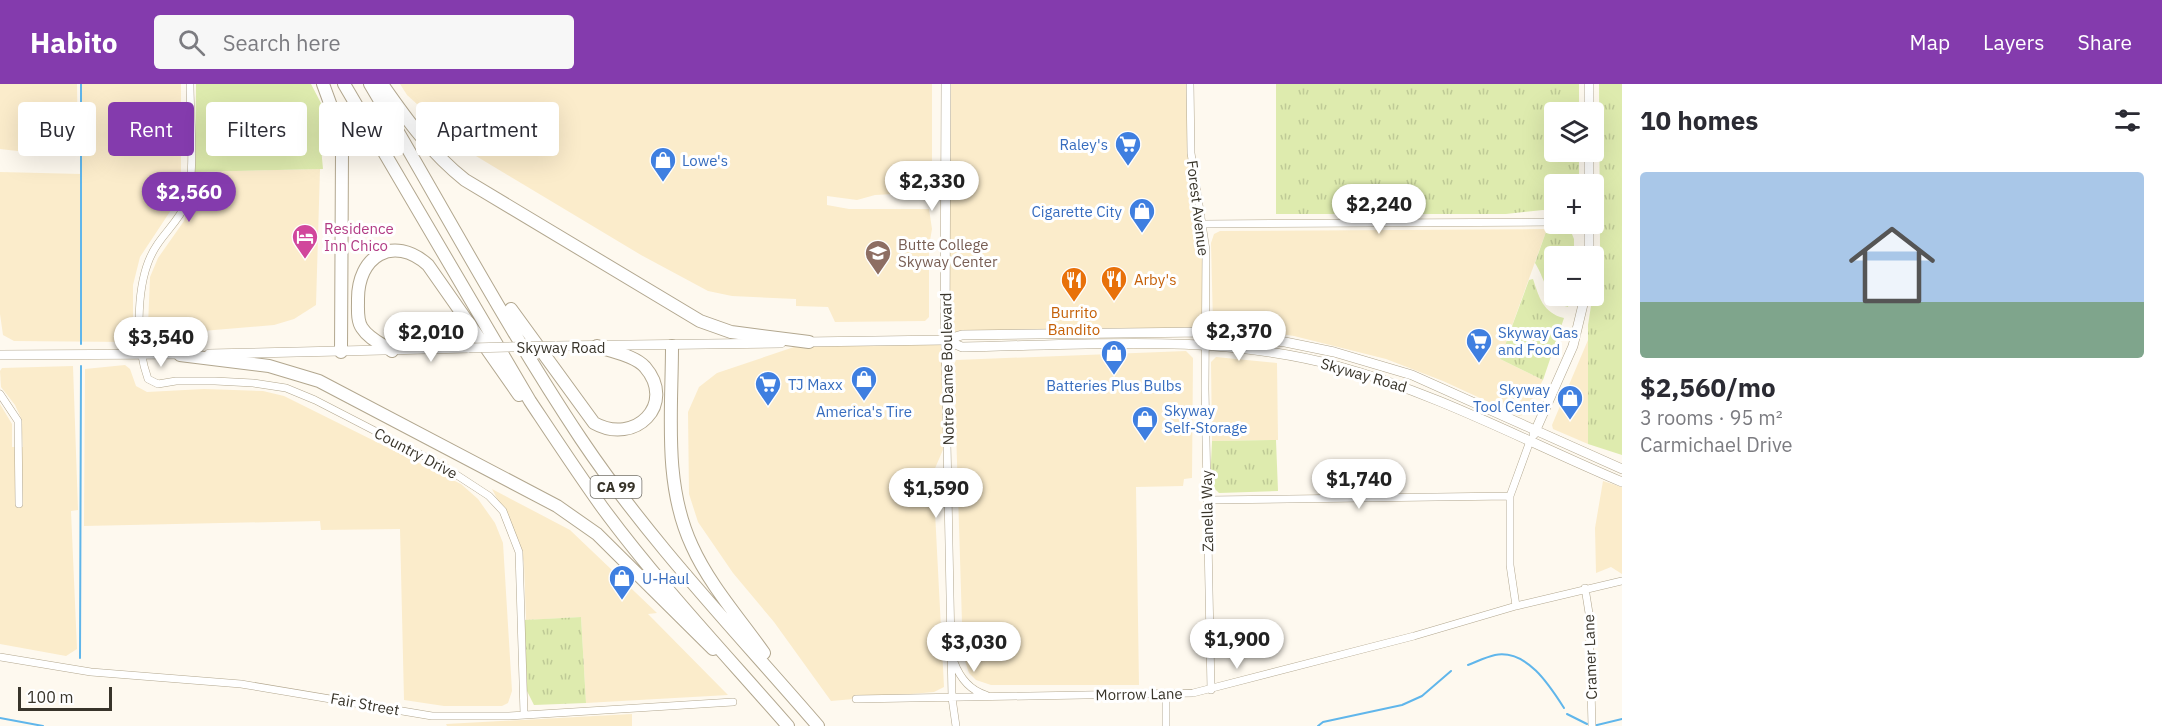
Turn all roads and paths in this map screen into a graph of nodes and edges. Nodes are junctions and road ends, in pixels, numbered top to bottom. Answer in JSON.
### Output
{"nodes":[{"id":1,"x":189,"y":84,"type":"edge"},
{"id":2,"x":322,"y":84,"type":"edge"},
{"id":3,"x":344,"y":84,"type":"edge"},
{"id":4,"x":370,"y":84,"type":"edge"},
{"id":5,"x":382,"y":84,"type":"edge"},
{"id":6,"x":946,"y":84,"type":"edge"},
{"id":7,"x":1190,"y":84,"type":"edge"},
{"id":8,"x":1589,"y":84,"type":"edge"},
{"id":9,"x":1589,"y":102,"type":"edge"},
{"id":10,"x":1544,"y":222,"type":"edge"},
{"id":11,"x":1203,"y":224,"type":"junction"},
{"id":12,"x":463,"y":242,"type":"junction"},
{"id":13,"x":1583,"y":306,"type":"edge"},
{"id":14,"x":1205,"y":333,"type":"junction"},
{"id":15,"x":945,"y":340,"type":"junction"},
{"id":16,"x":809,"y":342,"type":"junction"},
{"id":17,"x":597,"y":346,"type":"junction"},
{"id":18,"x":672,"y":346,"type":"junction"},
{"id":19,"x":1204,"y":346,"type":"junction"},
{"id":20,"x":392,"y":351,"type":"junction"},
{"id":21,"x":341,"y":352,"type":"junction"},
{"id":22,"x":142,"y":354,"type":"junction"},
{"id":23,"x":0,"y":355,"type":"edge"},
{"id":24,"x":180,"y":355,"type":"junction"},
{"id":25,"x":0,"y":394,"type":"edge"},
{"id":26,"x":1536,"y":429,"type":"junction"},
{"id":27,"x":1530,"y":441,"type":"junction"},
{"id":28,"x":562,"y":450,"type":"junction"},
{"id":29,"x":1622,"y":469,"type":"edge"},
{"id":30,"x":1622,"y":482,"type":"edge"},
{"id":31,"x":1510,"y":496,"type":"junction"},
{"id":32,"x":1208,"y":500,"type":"junction"},
{"id":33,"x":19,"y":504,"type":"dead end"},
{"id":34,"x":1622,"y":581,"type":"edge"},
{"id":35,"x":1585,"y":588,"type":"junction"},
{"id":36,"x":1516,"y":606,"type":"junction"},
{"id":37,"x":952,"y":654,"type":"junction"},
{"id":38,"x":0,"y":657,"type":"edge"},
{"id":39,"x":1211,"y":690,"type":"junction"},
{"id":40,"x":1166,"y":694,"type":"junction"},
{"id":41,"x":991,"y":697,"type":"junction"},
{"id":42,"x":952,"y":698,"type":"junction"},
{"id":43,"x":856,"y":699,"type":"dead end"},
{"id":44,"x":733,"y":702,"type":"dead end"},
{"id":45,"x":770,"y":705,"type":"junction"},
{"id":46,"x":803,"y":708,"type":"junction"},
{"id":47,"x":524,"y":714,"type":"junction"},
{"id":48,"x":788,"y":726,"type":"edge"},
{"id":49,"x":818,"y":726,"type":"edge"},
{"id":50,"x":956,"y":726,"type":"edge"},
{"id":51,"x":1166,"y":726,"type":"edge"},
{"id":52,"x":1592,"y":726,"type":"edge"}],
"edges":[{"from":1,"to":22,"type":"street"},
{"from":2,"to":21,"type":"highway"},
{"from":3,"to":28,"type":"highway","number":"CA 99"},
{"from":4,"to":12,"type":"highway","number":"CA 99"},
{"from":5,"to":16,"type":"highway"},
{"from":6,"to":15,"type":"main road","name":"Notre Dame Boulevard"},
{"from":7,"to":11,"type":"street","name":"Forest Avenue"},
{"from":8,"to":9,"type":"main road"},
{"from":10,"to":11,"type":"street"},
{"from":11,"to":14,"type":"street","name":"Forest Avenue"},
{"from":12,"to":17,"type":"highway"},
{"from":12,"to":46,"type":"highway","number":"CA 99"},
{"from":13,"to":26,"type":"main road"},
{"from":14,"to":15,"type":"main road","name":"Skyway Road"},
{"from":14,"to":19,"type":"street","name":"Zanella Way"},
{"from":14,"to":26,"type":"main road","name":"Skyway Road"},
{"from":15,"to":16,"type":"main road","name":"Skyway Road"},
{"from":15,"to":19,"type":"main road","name":"Skyway Road"},
{"from":15,"to":37,"type":"street","name":"Notre Dame Boulevard"},
{"from":16,"to":18,"type":"main road","name":"Skyway Road"},
{"from":17,"to":18,"type":"main road","name":"Skyway Road"},
{"from":17,"to":20,"type":"main road","name":"Skyway Road","bridge":true},
{"from":18,"to":46,"type":"highway"},
{"from":19,"to":27,"type":"main road","name":"Skyway Road"},
{"from":19,"to":32,"type":"street","name":"Zanella Way"},
{"from":20,"to":21,"type":"main road","name":"Skyway Road"},
{"from":20,"to":28,"type":"highway"},
{"from":21,"to":24,"type":"main road","name":"Skyway Road"},
{"from":22,"to":23,"type":"main road","name":"Skyway Road"},
{"from":22,"to":24,"type":"main road","name":"Skyway Road"},
{"from":22,"to":47,"type":"street","name":"Country Drive"},
{"from":24,"to":45,"type":"highway"},
{"from":25,"to":33,"type":"street"},
{"from":26,"to":27,"type":"main road"},
{"from":26,"to":29,"type":"main road","name":"Skyway Road"},
{"from":27,"to":30,"type":"main road","name":"Skyway Road"},
{"from":27,"to":31,"type":"street"},
{"from":28,"to":45,"type":"highway","number":"CA 99"},
{"from":31,"to":32,"type":"street"},
{"from":31,"to":36,"type":"street"},
{"from":32,"to":39,"type":"street","name":"Zanella Way"},
{"from":34,"to":35,"type":"street","name":"Morrow Lane"},
{"from":35,"to":36,"type":"street","name":"Morrow Lane"},
{"from":35,"to":52,"type":"street","name":"Cramer Lane"},
{"from":36,"to":39,"type":"street","name":"Morrow Lane"},
{"from":37,"to":41,"type":"street"},
{"from":37,"to":42,"type":"street","name":"Notre Dame Boulevard"},
{"from":38,"to":47,"type":"street","name":"Fair Street"},
{"from":39,"to":40,"type":"street","name":"Morrow Lane"},
{"from":40,"to":41,"type":"street","name":"Morrow Lane"},
{"from":40,"to":51,"type":"street"},
{"from":41,"to":42,"type":"street","name":"Morrow Lane"},
{"from":42,"to":43,"type":"street","name":"Morrow Lane"},
{"from":42,"to":50,"type":"street","name":"Notre Dame Boulevard"},
{"from":44,"to":47,"type":"street","name":"Fair Street"},
{"from":45,"to":48,"type":"highway","number":"CA 99"},
{"from":46,"to":49,"type":"highway","number":"CA 99"}]}
